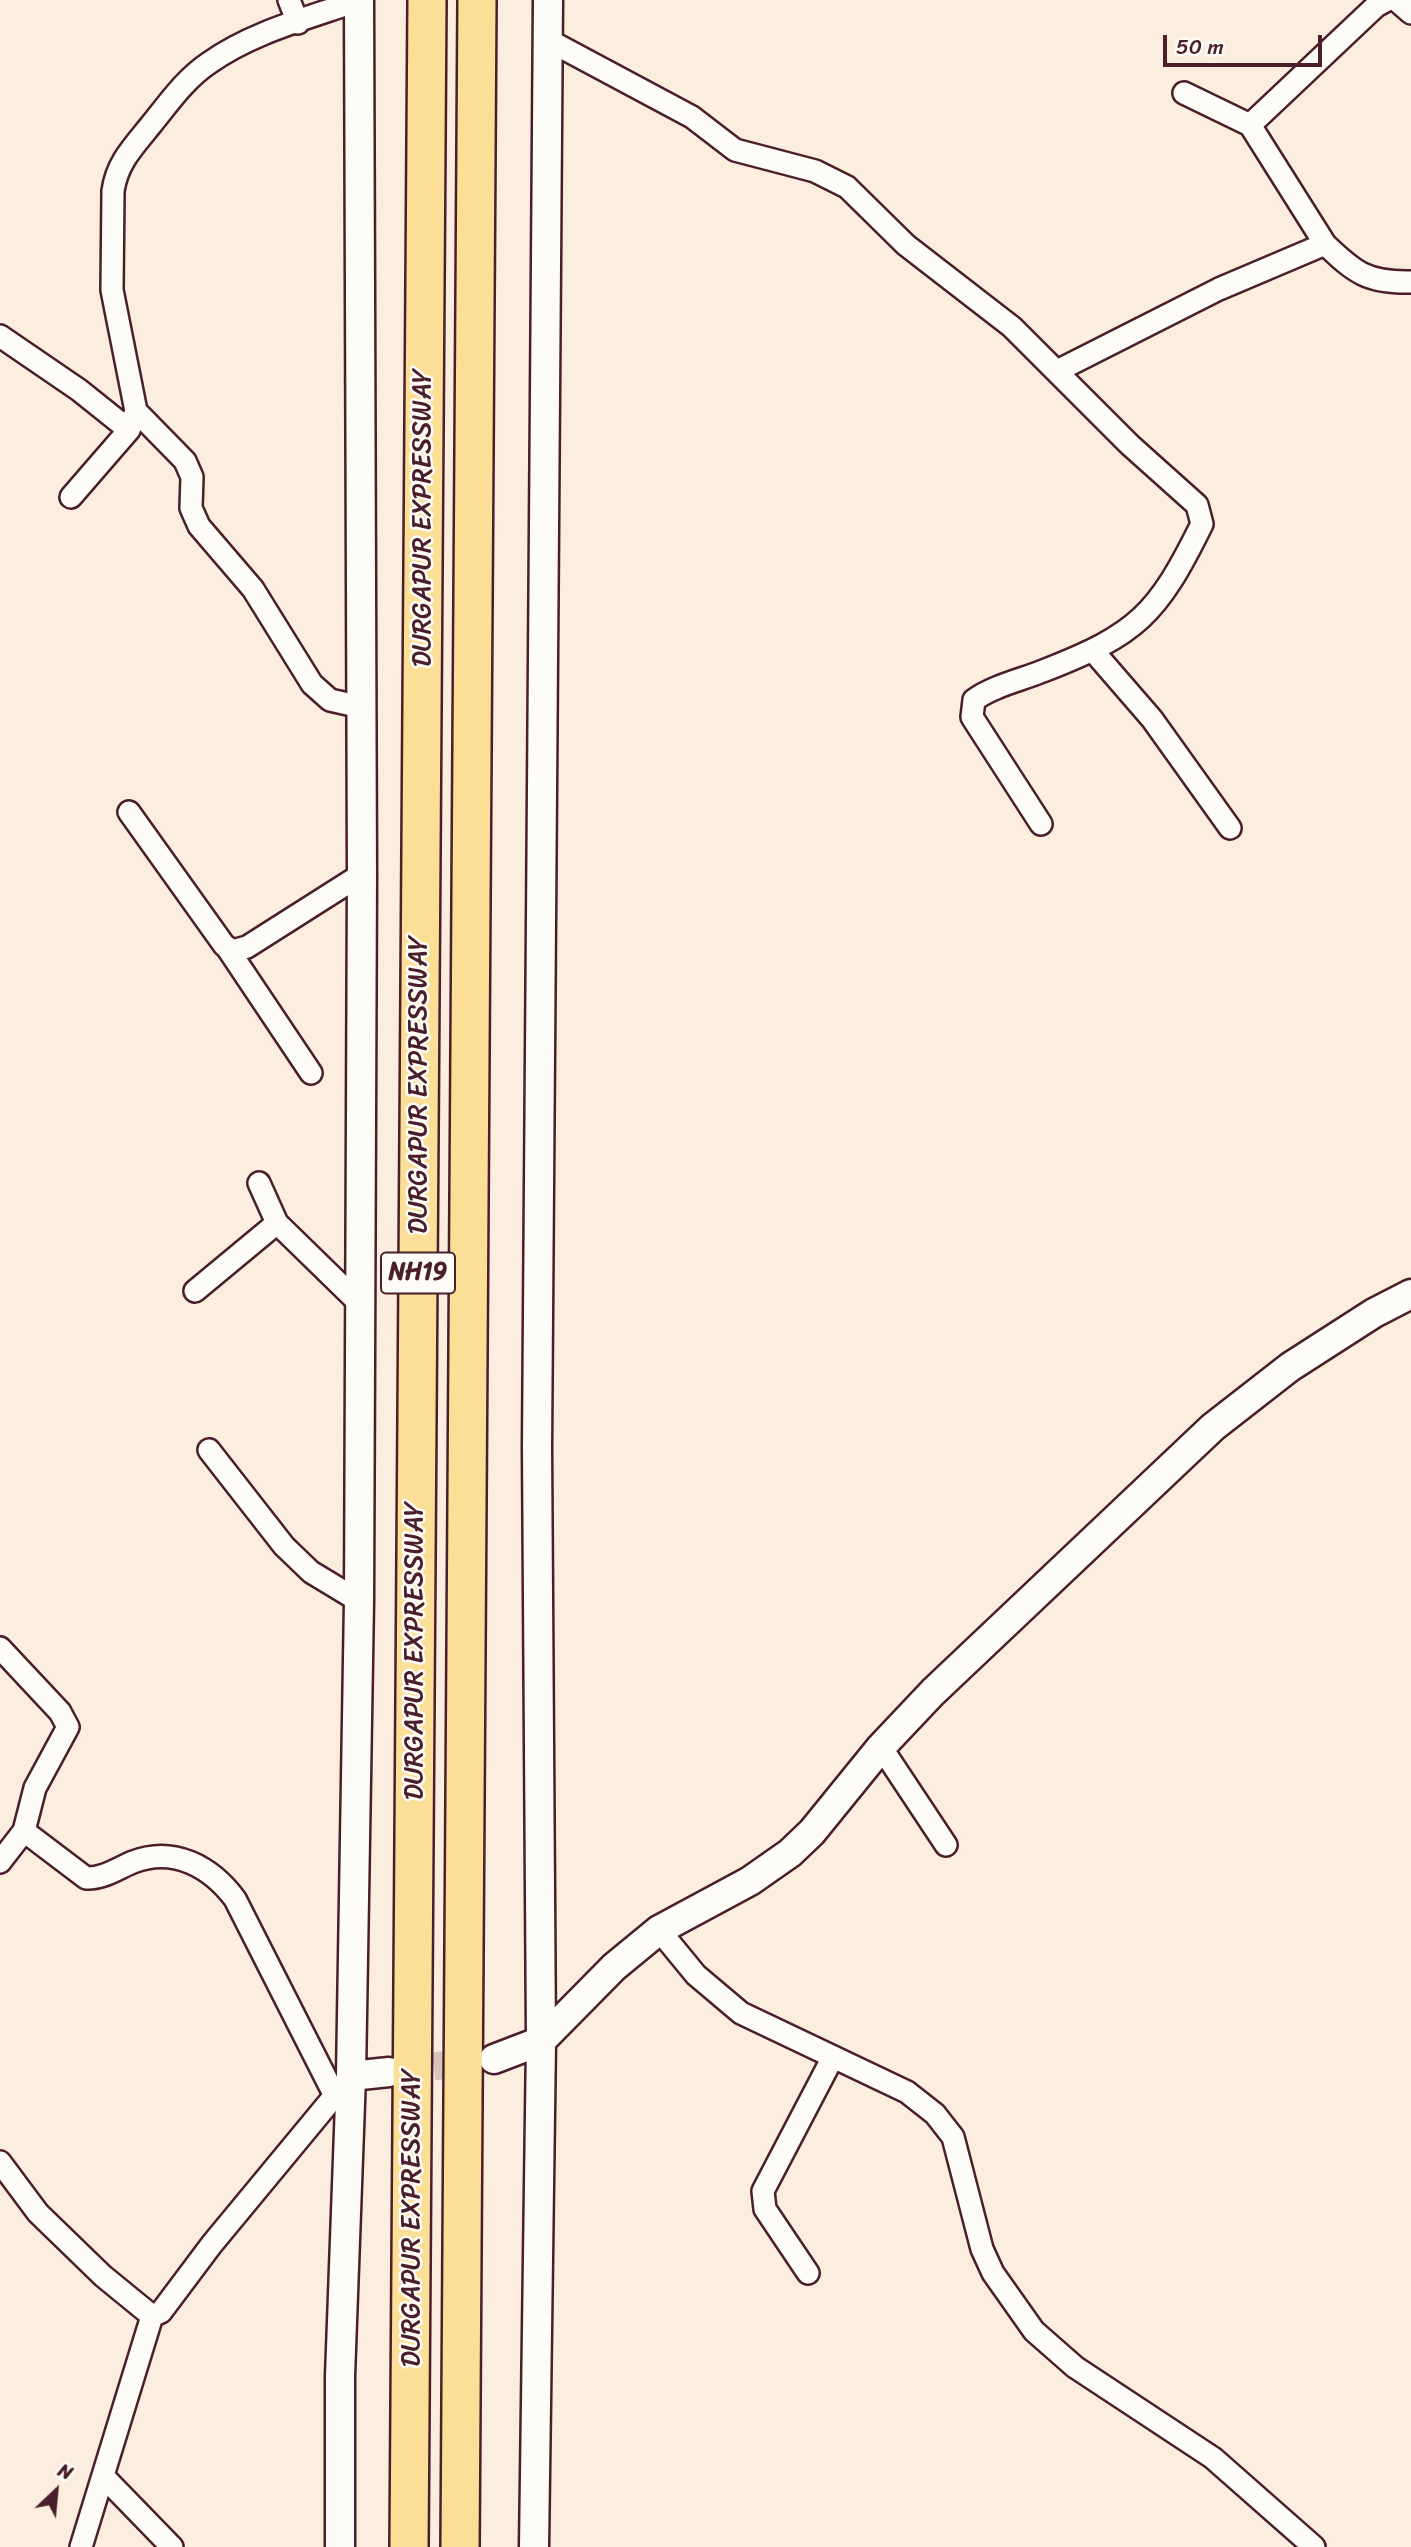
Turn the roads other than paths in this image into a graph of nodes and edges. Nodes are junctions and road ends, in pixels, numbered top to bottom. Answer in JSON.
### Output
{"nodes":[{"id":1,"x":289,"y":0,"type":"edge"},
{"id":2,"x":359,"y":0,"type":"edge"},
{"id":3,"x":427,"y":0,"type":"edge"},
{"id":4,"x":477,"y":0,"type":"edge"},
{"id":5,"x":548,"y":0,"type":"edge"},
{"id":6,"x":1387,"y":0,"type":"edge"},
{"id":7,"x":1396,"y":0,"type":"edge"},
{"id":8,"x":1411,"y":13,"type":"edge"},
{"id":9,"x":298,"y":23,"type":"junction"},
{"id":10,"x":548,"y":40,"type":"junction"},
{"id":11,"x":1184,"y":93,"type":"dead end"},
{"id":12,"x":1250,"y":125,"type":"junction"},
{"id":13,"x":1325,"y":244,"type":"junction"},
{"id":14,"x":1411,"y":282,"type":"edge"},
{"id":15,"x":0,"y":336,"type":"edge"},
{"id":16,"x":1057,"y":371,"type":"junction"},
{"id":17,"x":132,"y":421,"type":"junction"},
{"id":18,"x":71,"y":497,"type":"dead end"},
{"id":19,"x":1094,"y":652,"type":"junction"},
{"id":20,"x":361,"y":707,"type":"junction"},
{"id":21,"x":129,"y":812,"type":"dead end"},
{"id":22,"x":1041,"y":824,"type":"dead end"},
{"id":23,"x":1230,"y":828,"type":"dead end"},
{"id":24,"x":362,"y":874,"type":"junction"},
{"id":25,"x":228,"y":949,"type":"junction"},
{"id":26,"x":312,"y":1073,"type":"dead end"},
{"id":27,"x":259,"y":1183,"type":"dead end"},
{"id":28,"x":277,"y":1223,"type":"junction"},
{"id":29,"x":195,"y":1291,"type":"dead end"},
{"id":30,"x":1411,"y":1294,"type":"edge"},
{"id":31,"x":358,"y":1302,"type":"junction"},
{"id":32,"x":209,"y":1450,"type":"dead end"},
{"id":33,"x":359,"y":1601,"type":"junction"},
{"id":34,"x":0,"y":1648,"type":"edge"},
{"id":35,"x":881,"y":1747,"type":"junction"},
{"id":36,"x":24,"y":1831,"type":"junction"},
{"id":37,"x":946,"y":1845,"type":"dead end"},
{"id":38,"x":0,"y":1861,"type":"edge"},
{"id":39,"x":659,"y":1930,"type":"junction"},
{"id":40,"x":541,"y":2041,"type":"junction"},
{"id":41,"x":833,"y":2057,"type":"junction"},
{"id":42,"x":494,"y":2059,"type":"tunnel mouth"},
{"id":43,"x":389,"y":2072,"type":"tunnel mouth"},
{"id":44,"x":342,"y":2085,"type":"junction"},
{"id":45,"x":0,"y":2162,"type":"edge"},
{"id":46,"x":808,"y":2273,"type":"dead end"},
{"id":47,"x":152,"y":2316,"type":"junction"},
{"id":48,"x":104,"y":2477,"type":"junction"},
{"id":49,"x":81,"y":2547,"type":"edge"},
{"id":50,"x":172,"y":2547,"type":"edge"},
{"id":51,"x":340,"y":2547,"type":"edge"},
{"id":52,"x":409,"y":2547,"type":"edge"},
{"id":53,"x":460,"y":2547,"type":"edge"},
{"id":54,"x":534,"y":2547,"type":"edge"},
{"id":55,"x":1314,"y":2547,"type":"edge"}],
"edges":[{"from":1,"to":9,"type":"street"},
{"from":2,"to":9,"type":"street"},
{"from":2,"to":20,"type":"street"},
{"from":3,"to":52,"type":"highway","name":"DURGAPUR EXPRESSWAY","number":"NH19"},
{"from":4,"to":53,"type":"highway","name":"DURGAPUR EXPRESSWAY","number":"NH19"},
{"from":5,"to":10,"type":"street"},
{"from":6,"to":12,"type":"street"},
{"from":7,"to":8,"type":"street"},
{"from":9,"to":17,"type":"street"},
{"from":10,"to":16,"type":"street"},
{"from":10,"to":40,"type":"street"},
{"from":11,"to":12,"type":"street"},
{"from":12,"to":13,"type":"street"},
{"from":13,"to":14,"type":"street"},
{"from":13,"to":16,"type":"street"},
{"from":15,"to":17,"type":"street"},
{"from":16,"to":19,"type":"street"},
{"from":17,"to":18,"type":"street"},
{"from":17,"to":20,"type":"street"},
{"from":19,"to":22,"type":"street"},
{"from":19,"to":23,"type":"street"},
{"from":20,"to":24,"type":"street"},
{"from":21,"to":25,"type":"street"},
{"from":24,"to":25,"type":"street"},
{"from":24,"to":31,"type":"street"},
{"from":25,"to":26,"type":"street"},
{"from":27,"to":28,"type":"street"},
{"from":28,"to":29,"type":"street"},
{"from":28,"to":31,"type":"street"},
{"from":30,"to":35,"type":"street"},
{"from":31,"to":33,"type":"street"},
{"from":32,"to":33,"type":"street"},
{"from":33,"to":44,"type":"street"},
{"from":34,"to":36,"type":"street"},
{"from":35,"to":37,"type":"street"},
{"from":35,"to":39,"type":"street"},
{"from":36,"to":38,"type":"street"},
{"from":36,"to":44,"type":"street"},
{"from":39,"to":40,"type":"street"},
{"from":39,"to":41,"type":"street"},
{"from":40,"to":42,"type":"street"},
{"from":40,"to":54,"type":"street"},
{"from":41,"to":46,"type":"street"},
{"from":41,"to":55,"type":"street"},
{"from":43,"to":44,"type":"street"},
{"from":44,"to":47,"type":"street"},
{"from":44,"to":51,"type":"street"},
{"from":45,"to":47,"type":"street"},
{"from":47,"to":48,"type":"street"},
{"from":48,"to":49,"type":"street"},
{"from":48,"to":50,"type":"street"}]}
